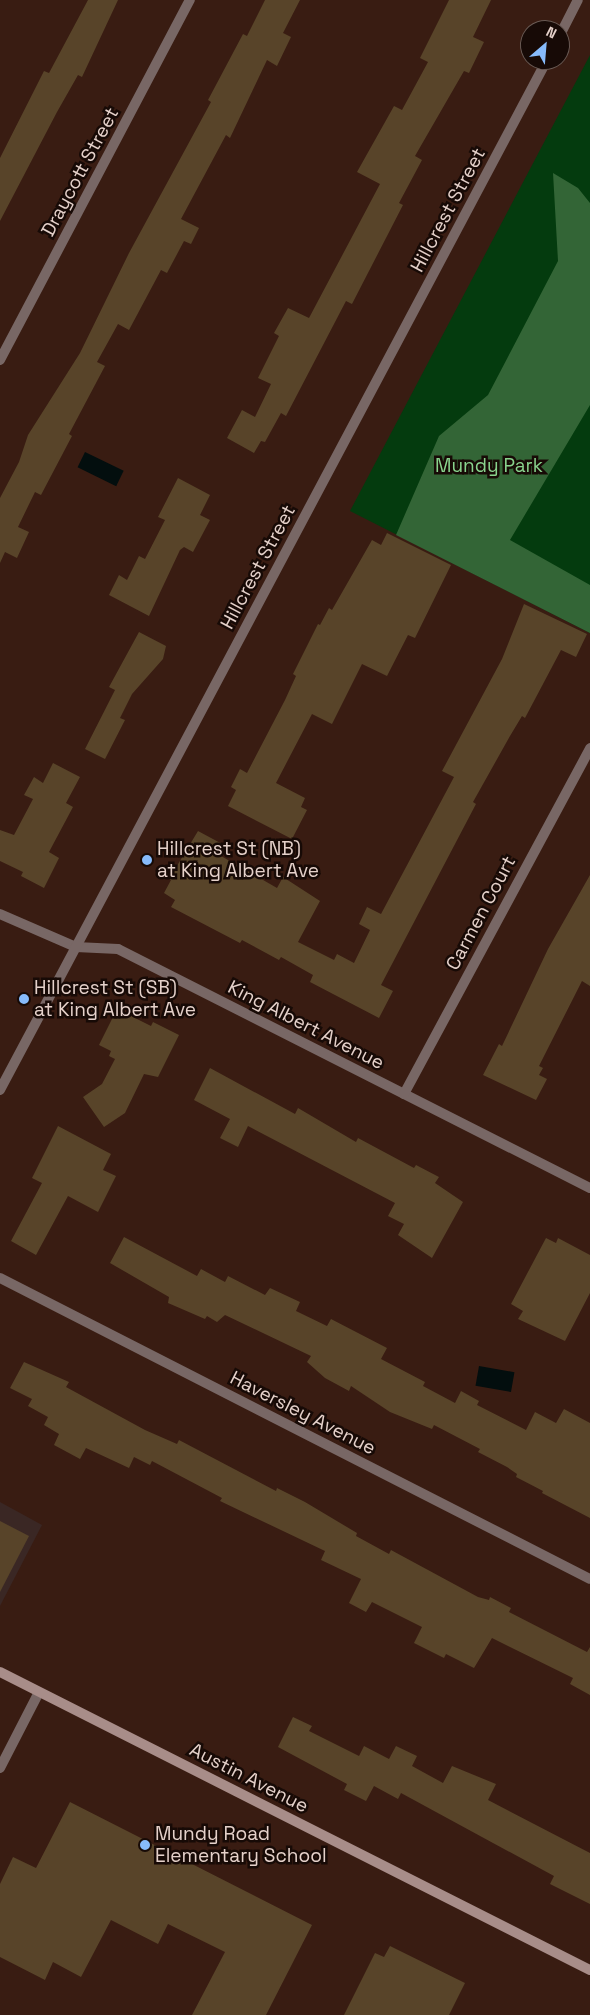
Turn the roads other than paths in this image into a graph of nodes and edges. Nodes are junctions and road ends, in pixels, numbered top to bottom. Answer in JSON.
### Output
{"nodes":[{"id":1,"x":190,"y":0,"type":"edge"},
{"id":2,"x":578,"y":0,"type":"edge"},
{"id":3,"x":568,"y":20,"type":"edge"},
{"id":4,"x":542,"y":70,"type":"edge"},
{"id":5,"x":0,"y":360,"type":"edge"},
{"id":6,"x":590,"y":748,"type":"edge"},
{"id":7,"x":0,"y":914,"type":"edge"},
{"id":8,"x":76,"y":947,"type":"junction"},
{"id":9,"x":0,"y":1090,"type":"edge"},
{"id":10,"x":404,"y":1094,"type":"junction"},
{"id":11,"x":590,"y":1188,"type":"edge"},
{"id":12,"x":0,"y":1278,"type":"edge"},
{"id":13,"x":590,"y":1579,"type":"edge"},
{"id":14,"x":0,"y":1672,"type":"edge"},
{"id":15,"x":39,"y":1692,"type":"junction"},
{"id":16,"x":0,"y":1768,"type":"edge"},
{"id":17,"x":590,"y":1970,"type":"edge"}],
"edges":[{"from":1,"to":5,"type":"street","name":"Draycott Street"},
{"from":2,"to":3,"type":"street"},
{"from":4,"to":8,"type":"street","name":"Hillcrest Street"},
{"from":6,"to":10,"type":"street","name":"Carmen Court"},
{"from":7,"to":8,"type":"street","name":"King Albert Avenue"},
{"from":8,"to":9,"type":"street","name":"Hillcrest Street"},
{"from":8,"to":10,"type":"street","name":"King Albert Avenue"},
{"from":10,"to":11,"type":"street","name":"King Albert Avenue"},
{"from":12,"to":13,"type":"street","name":"Haversley Avenue"},
{"from":14,"to":15,"type":"main road","name":"Austin Avenue"},
{"from":15,"to":16,"type":"street"},
{"from":15,"to":17,"type":"main road","name":"Austin Avenue"}]}
